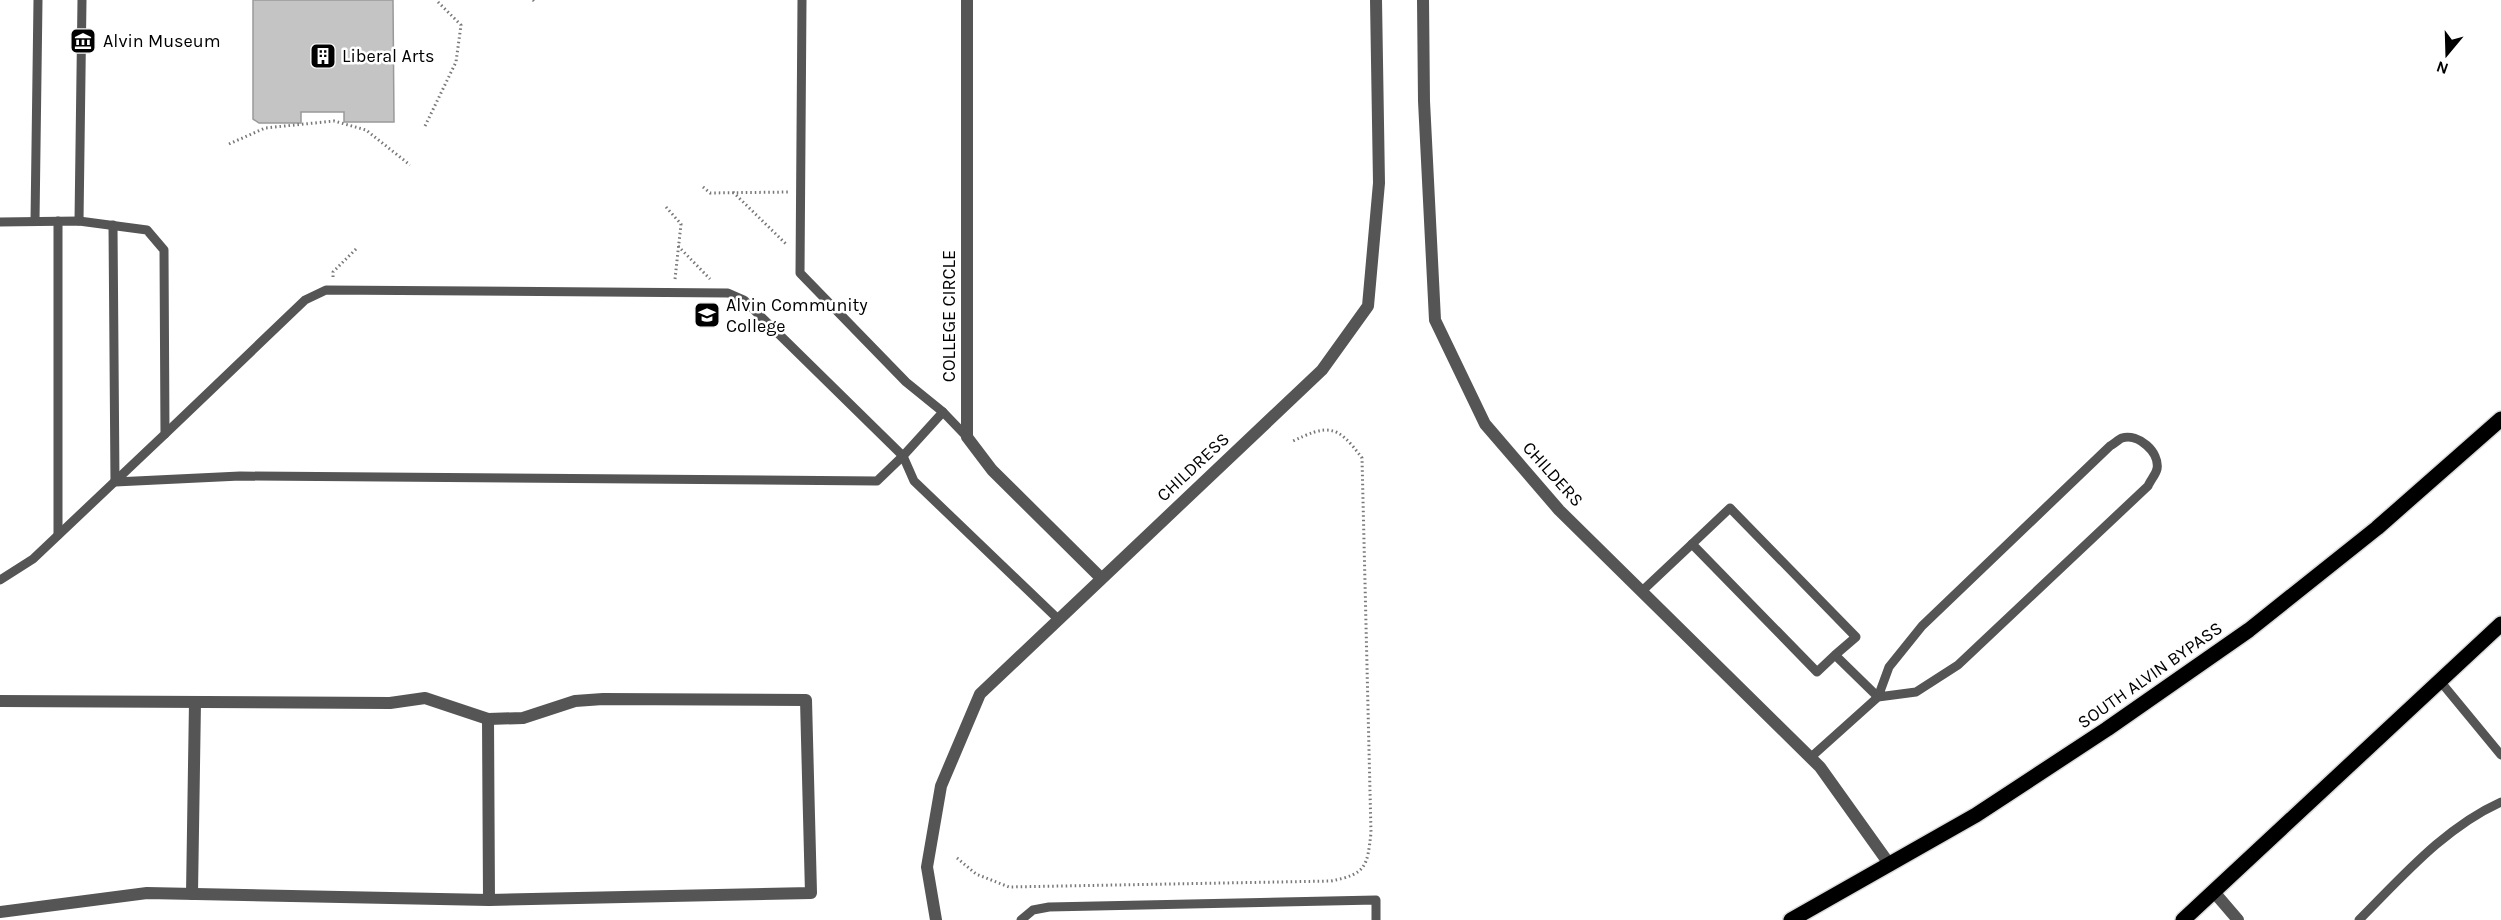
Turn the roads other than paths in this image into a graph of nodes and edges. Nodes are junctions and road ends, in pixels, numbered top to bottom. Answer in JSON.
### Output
{"nodes":[{"id":1,"x":38,"y":0,"type":"edge"},
{"id":2,"x":82,"y":0,"type":"edge"},
{"id":3,"x":802,"y":0,"type":"edge"},
{"id":4,"x":967,"y":0,"type":"edge"},
{"id":5,"x":1376,"y":0,"type":"edge"},
{"id":6,"x":1423,"y":0,"type":"edge"},
{"id":7,"x":58,"y":221,"type":"junction"},
{"id":8,"x":79,"y":221,"type":"junction"},
{"id":9,"x":0,"y":222,"type":"edge"},
{"id":10,"x":35,"y":222,"type":"junction"},
{"id":11,"x":113,"y":225,"type":"junction"},
{"id":12,"x":943,"y":412,"type":"junction"},
{"id":13,"x":2501,"y":419,"type":"edge"},
{"id":14,"x":165,"y":434,"type":"junction"},
{"id":15,"x":967,"y":437,"type":"junction"},
{"id":16,"x":903,"y":456,"type":"junction"},
{"id":17,"x":115,"y":482,"type":"junction"},
{"id":18,"x":58,"y":535,"type":"junction"},
{"id":19,"x":1692,"y":544,"type":"junction"},
{"id":20,"x":1101,"y":578,"type":"junction"},
{"id":21,"x":0,"y":580,"type":"edge"},
{"id":22,"x":1641,"y":592,"type":"junction"},
{"id":23,"x":1058,"y":619,"type":"junction"},
{"id":24,"x":2501,"y":624,"type":"edge"},
{"id":25,"x":1835,"y":655,"type":"junction"},
{"id":26,"x":2440,"y":681,"type":"junction"},
{"id":27,"x":1878,"y":697,"type":"junction"},
{"id":28,"x":0,"y":701,"type":"edge"},
{"id":29,"x":195,"y":702,"type":"junction"},
{"id":30,"x":488,"y":719,"type":"junction"},
{"id":31,"x":2501,"y":755,"type":"edge"},
{"id":32,"x":1810,"y":758,"type":"junction"},
{"id":33,"x":2501,"y":802,"type":"edge"},
{"id":34,"x":1890,"y":865,"type":"junction"},
{"id":35,"x":2214,"y":892,"type":"junction"},
{"id":36,"x":192,"y":894,"type":"junction"},
{"id":37,"x":489,"y":900,"type":"junction"},
{"id":38,"x":0,"y":912,"type":"edge"},
{"id":39,"x":936,"y":920,"type":"edge"},
{"id":40,"x":1021,"y":920,"type":"edge"},
{"id":41,"x":1376,"y":920,"type":"edge"},
{"id":42,"x":1791,"y":920,"type":"edge"},
{"id":43,"x":2183,"y":920,"type":"edge"},
{"id":44,"x":2238,"y":920,"type":"edge"},
{"id":45,"x":2359,"y":920,"type":"edge"}],
"edges":[{"from":1,"to":10,"type":"lane"},
{"from":2,"to":8,"type":"lane"},
{"from":3,"to":12,"type":"lane"},
{"from":4,"to":15,"type":"street","name":"COLLEGE CIRCLE"},
{"from":5,"to":20,"type":"street","name":"CHILDRESS"},
{"from":6,"to":22,"type":"street","name":"CHILDERS"},
{"from":7,"to":8,"type":"lane"},
{"from":7,"to":10,"type":"lane"},
{"from":7,"to":18,"type":"lane"},
{"from":8,"to":11,"type":"lane"},
{"from":9,"to":10,"type":"lane"},
{"from":11,"to":14,"type":"lane"},
{"from":11,"to":17,"type":"lane"},
{"from":12,"to":15,"type":"lane"},
{"from":12,"to":16,"type":"lane"},
{"from":13,"to":34,"type":"main road","name":"SOUTH ALVIN BYPASS"},
{"from":14,"to":16,"type":"lane"},
{"from":14,"to":17,"type":"lane"},
{"from":15,"to":20,"type":"street"},
{"from":16,"to":17,"type":"lane"},
{"from":16,"to":23,"type":"lane"},
{"from":17,"to":18,"type":"lane"},
{"from":18,"to":21,"type":"lane"},
{"from":19,"to":22,"type":"lane"},
{"from":19,"to":25,"type":"lane"},
{"from":19,"to":25,"type":"lane"},
{"from":20,"to":23,"type":"street","name":"CHILDRESS"},
{"from":22,"to":32,"type":"street","name":"CHILDERS"},
{"from":23,"to":39,"type":"street","name":"CHILDRESS"},
{"from":24,"to":26,"type":"main road"},
{"from":25,"to":27,"type":"lane"},
{"from":26,"to":31,"type":"lane"},
{"from":26,"to":35,"type":"main road"},
{"from":27,"to":27,"type":"lane"},
{"from":27,"to":32,"type":"lane"},
{"from":28,"to":29,"type":"street"},
{"from":29,"to":30,"type":"street"},
{"from":29,"to":36,"type":"street"},
{"from":30,"to":37,"type":"street"},
{"from":30,"to":37,"type":"street"},
{"from":32,"to":34,"type":"street","name":"CHILDERS"},
{"from":33,"to":45,"type":"lane"},
{"from":34,"to":42,"type":"main road","name":"SOUTH ALVIN BYPASS"},
{"from":35,"to":43,"type":"main road"},
{"from":35,"to":44,"type":"street"},
{"from":36,"to":37,"type":"street"},
{"from":36,"to":38,"type":"street"},
{"from":40,"to":41,"type":"lane"}]}
